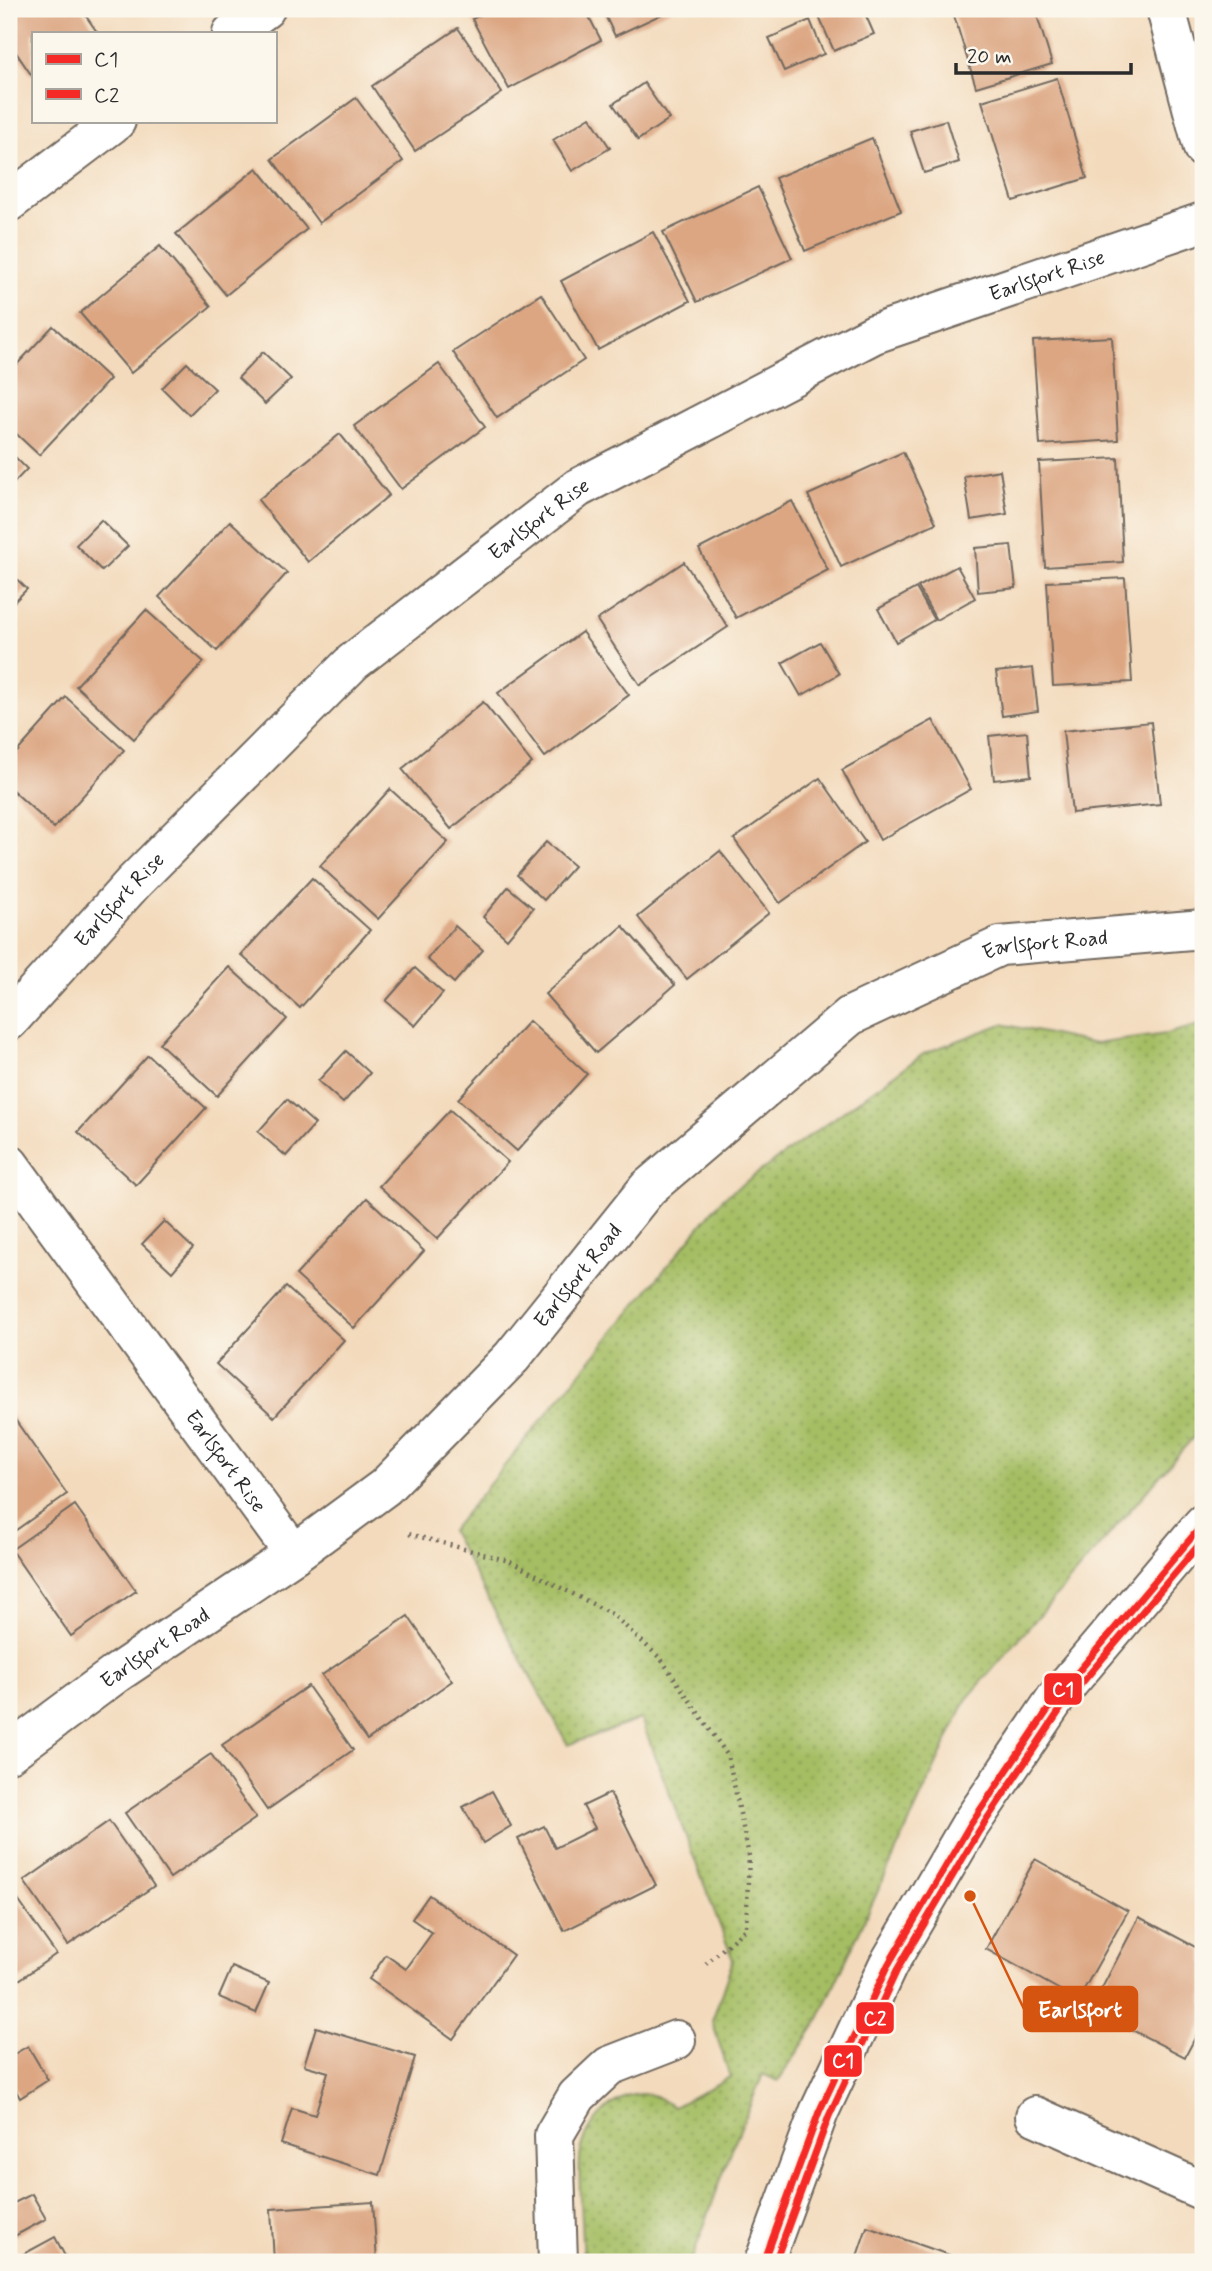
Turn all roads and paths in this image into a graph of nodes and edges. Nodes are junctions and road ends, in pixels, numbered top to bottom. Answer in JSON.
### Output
{"nodes":[{"id":1,"x":265,"y":9,"type":"edge"},
{"id":2,"x":1166,"y":9,"type":"edge"},
{"id":3,"x":233,"y":32,"type":"edge"},
{"id":4,"x":115,"y":122,"type":"edge"},
{"id":5,"x":1203,"y":148,"type":"edge"},
{"id":6,"x":10,"y":199,"type":"edge"},
{"id":7,"x":1203,"y":222,"type":"edge"},
{"id":8,"x":1203,"y":929,"type":"edge"},
{"id":9,"x":9,"y":1021,"type":"edge"},
{"id":10,"x":9,"y":1164,"type":"edge"},
{"id":11,"x":1203,"y":1524,"type":"edge"},
{"id":12,"x":408,"y":1534,"type":"dead end"},
{"id":13,"x":293,"y":1554,"type":"junction"},
{"id":14,"x":9,"y":1753,"type":"edge"},
{"id":15,"x":704,"y":1966,"type":"dead end"},
{"id":16,"x":676,"y":2040,"type":"dead end"},
{"id":17,"x":1035,"y":2116,"type":"dead end"},
{"id":18,"x":1203,"y":2192,"type":"edge"},
{"id":19,"x":558,"y":2262,"type":"edge"},
{"id":20,"x":764,"y":2262,"type":"edge"}],
"edges":[{"from":1,"to":3,"type":"street"},
{"from":2,"to":5,"type":"street"},
{"from":4,"to":6,"type":"street"},
{"from":7,"to":9,"type":"street","name":"Earlsfort Rise"},
{"from":8,"to":13,"type":"street","name":"Earlsfort Road"},
{"from":10,"to":13,"type":"street","name":"Earlsfort Rise"},
{"from":11,"to":20,"type":"street"},
{"from":12,"to":15,"type":"path"},
{"from":13,"to":14,"type":"street","name":"Earlsfort Road"},
{"from":16,"to":19,"type":"street"},
{"from":17,"to":18,"type":"street"}]}
